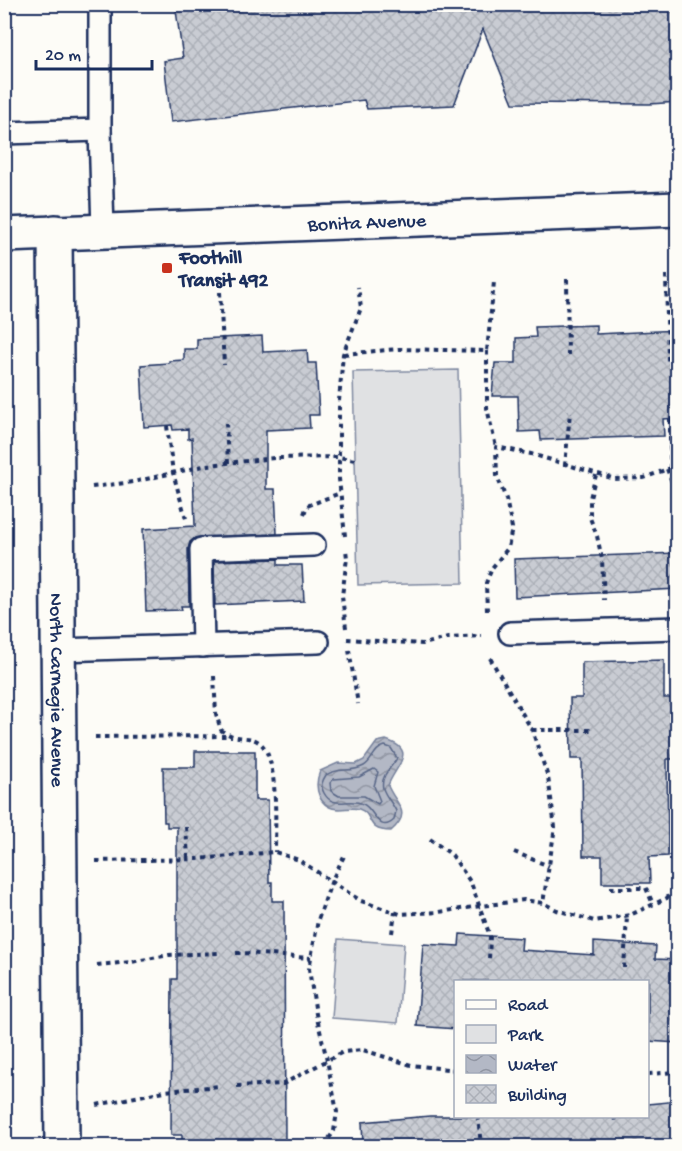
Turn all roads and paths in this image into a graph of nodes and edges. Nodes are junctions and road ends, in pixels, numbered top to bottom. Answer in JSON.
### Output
{"nodes":[{"id":1,"x":100,"y":4,"type":"edge"},
{"id":2,"x":100,"y":130,"type":"junction"},
{"id":3,"x":4,"y":133,"type":"edge"},
{"id":4,"x":678,"y":208,"type":"edge"},
{"id":5,"x":104,"y":230,"type":"junction"},
{"id":6,"x":55,"y":232,"type":"junction"},
{"id":7,"x":4,"y":235,"type":"edge"},
{"id":8,"x":666,"y":275,"type":"dead end"},
{"id":9,"x":567,"y":279,"type":"dead end"},
{"id":10,"x":494,"y":282,"type":"dead end"},
{"id":11,"x":358,"y":287,"type":"dead end"},
{"id":12,"x":220,"y":292,"type":"dead end"},
{"id":13,"x":487,"y":351,"type":"junction"},
{"id":14,"x":343,"y":354,"type":"junction"},
{"id":15,"x":567,"y":355,"type":"dead end"},
{"id":16,"x":668,"y":361,"type":"dead end"},
{"id":17,"x":224,"y":365,"type":"dead end"},
{"id":18,"x":570,"y":412,"type":"dead end"},
{"id":19,"x":670,"y":419,"type":"dead end"},
{"id":20,"x":226,"y":423,"type":"dead end"},
{"id":21,"x":166,"y":426,"type":"dead end"},
{"id":22,"x":496,"y":447,"type":"dead end"},
{"id":23,"x":339,"y":457,"type":"junction"},
{"id":24,"x":355,"y":460,"type":"dead end"},
{"id":25,"x":228,"y":463,"type":"junction"},
{"id":26,"x":565,"y":466,"type":"dead end"},
{"id":27,"x":173,"y":473,"type":"junction"},
{"id":28,"x":596,"y":475,"type":"dead end"},
{"id":29,"x":88,"y":488,"type":"dead end"},
{"id":30,"x":678,"y":498,"type":"edge"},
{"id":31,"x":314,"y":545,"type":"dead end"},
{"id":32,"x":201,"y":549,"type":"junction"},
{"id":33,"x":678,"y":628,"type":"edge"},
{"id":34,"x":605,"y":630,"type":"junction"},
{"id":35,"x":510,"y":633,"type":"joint"},
{"id":36,"x":347,"y":640,"type":"junction"},
{"id":37,"x":318,"y":642,"type":"dead end"},
{"id":38,"x":208,"y":645,"type":"junction"},
{"id":39,"x":57,"y":650,"type":"junction"},
{"id":40,"x":358,"y":704,"type":"dead end"},
{"id":41,"x":532,"y":730,"type":"dead end"},
{"id":42,"x":595,"y":730,"type":"dead end"},
{"id":43,"x":232,"y":736,"type":"junction"},
{"id":44,"x":92,"y":737,"type":"dead end"},
{"id":45,"x":186,"y":827,"type":"dead end"},
{"id":46,"x":430,"y":839,"type":"dead end"},
{"id":47,"x":274,"y":852,"type":"junction"},
{"id":48,"x":513,"y":852,"type":"dead end"},
{"id":49,"x":345,"y":854,"type":"dead end"},
{"id":50,"x":189,"y":859,"type":"junction"},
{"id":51,"x":93,"y":861,"type":"dead end"},
{"id":52,"x":549,"y":866,"type":"dead end"},
{"id":53,"x":332,"y":880,"type":"junction"},
{"id":54,"x":678,"y":884,"type":"edge"},
{"id":55,"x":610,"y":888,"type":"dead end"},
{"id":56,"x":652,"y":904,"type":"junction"},
{"id":57,"x":480,"y":907,"type":"junction"},
{"id":58,"x":395,"y":912,"type":"junction"},
{"id":59,"x":627,"y":916,"type":"junction"},
{"id":60,"x":392,"y":933,"type":"dead end"},
{"id":61,"x":218,"y":953,"type":"dead end"},
{"id":62,"x":236,"y":953,"type":"dead end"},
{"id":63,"x":311,"y":958,"type":"junction"},
{"id":64,"x":489,"y":960,"type":"dead end"},
{"id":65,"x":94,"y":965,"type":"dead end"},
{"id":66,"x":624,"y":968,"type":"dead end"},
{"id":67,"x":327,"y":1060,"type":"junction"},
{"id":68,"x":454,"y":1070,"type":"edge"},
{"id":69,"x":678,"y":1072,"type":"edge"},
{"id":70,"x":649,"y":1074,"type":"edge"},
{"id":71,"x":220,"y":1086,"type":"dead end"},
{"id":72,"x":237,"y":1086,"type":"dead end"},
{"id":73,"x":96,"y":1106,"type":"dead end"},
{"id":74,"x":478,"y":1118,"type":"edge"},
{"id":75,"x":62,"y":1146,"type":"edge"},
{"id":76,"x":301,"y":1146,"type":"edge"},
{"id":77,"x":306,"y":1146,"type":"edge"},
{"id":78,"x":324,"y":1146,"type":"edge"},
{"id":79,"x":481,"y":1146,"type":"edge"}],
"edges":[{"from":1,"to":2,"type":"lane"},
{"from":2,"to":3,"type":"lane"},
{"from":2,"to":5,"type":"lane"},
{"from":4,"to":5,"type":"street","name":"Bonita Avenue"},
{"from":5,"to":6,"type":"street","name":"Bonita Avenue"},
{"from":6,"to":7,"type":"street","name":"Bonita Avenue"},
{"from":6,"to":39,"type":"street","name":"North Carnegie Avenue"},
{"from":8,"to":16,"type":"path"},
{"from":9,"to":15,"type":"path"},
{"from":10,"to":13,"type":"path"},
{"from":11,"to":14,"type":"path"},
{"from":12,"to":17,"type":"path"},
{"from":13,"to":14,"type":"path"},
{"from":13,"to":22,"type":"path"},
{"from":14,"to":23,"type":"path"},
{"from":18,"to":26,"type":"path"},
{"from":19,"to":30,"type":"path"},
{"from":20,"to":25,"type":"path"},
{"from":21,"to":27,"type":"path"},
{"from":23,"to":24,"type":"path"},
{"from":23,"to":25,"type":"path"},
{"from":23,"to":36,"type":"path"},
{"from":25,"to":27,"type":"path"},
{"from":27,"to":29,"type":"path"},
{"from":27,"to":32,"type":"path"},
{"from":28,"to":34,"type":"path"},
{"from":31,"to":32,"type":"lane"},
{"from":32,"to":38,"type":"lane"},
{"from":33,"to":34,"type":"lane"},
{"from":34,"to":35,"type":"lane"},
{"from":35,"to":36,"type":"path"},
{"from":36,"to":40,"type":"path"},
{"from":37,"to":38,"type":"lane"},
{"from":38,"to":39,"type":"lane"},
{"from":38,"to":43,"type":"path"},
{"from":39,"to":75,"type":"street","name":"North Carnegie Avenue"},
{"from":41,"to":42,"type":"path"},
{"from":43,"to":44,"type":"path"},
{"from":43,"to":47,"type":"path"},
{"from":45,"to":50,"type":"path"},
{"from":46,"to":57,"type":"path"},
{"from":47,"to":50,"type":"path"},
{"from":47,"to":53,"type":"path"},
{"from":48,"to":52,"type":"path"},
{"from":49,"to":53,"type":"path"},
{"from":50,"to":51,"type":"path"},
{"from":53,"to":58,"type":"path"},
{"from":53,"to":63,"type":"path"},
{"from":54,"to":56,"type":"path"},
{"from":55,"to":56,"type":"path"},
{"from":56,"to":59,"type":"path"},
{"from":57,"to":58,"type":"path"},
{"from":57,"to":59,"type":"path"},
{"from":57,"to":64,"type":"path"},
{"from":58,"to":60,"type":"path"},
{"from":59,"to":66,"type":"path"},
{"from":61,"to":65,"type":"path"},
{"from":62,"to":63,"type":"path"},
{"from":63,"to":67,"type":"path"},
{"from":67,"to":68,"type":"path"},
{"from":67,"to":72,"type":"path"},
{"from":67,"to":78,"type":"path"},
{"from":69,"to":70,"type":"path"},
{"from":71,"to":73,"type":"path"},
{"from":74,"to":79,"type":"path"},
{"from":76,"to":77,"type":"path"}]}
